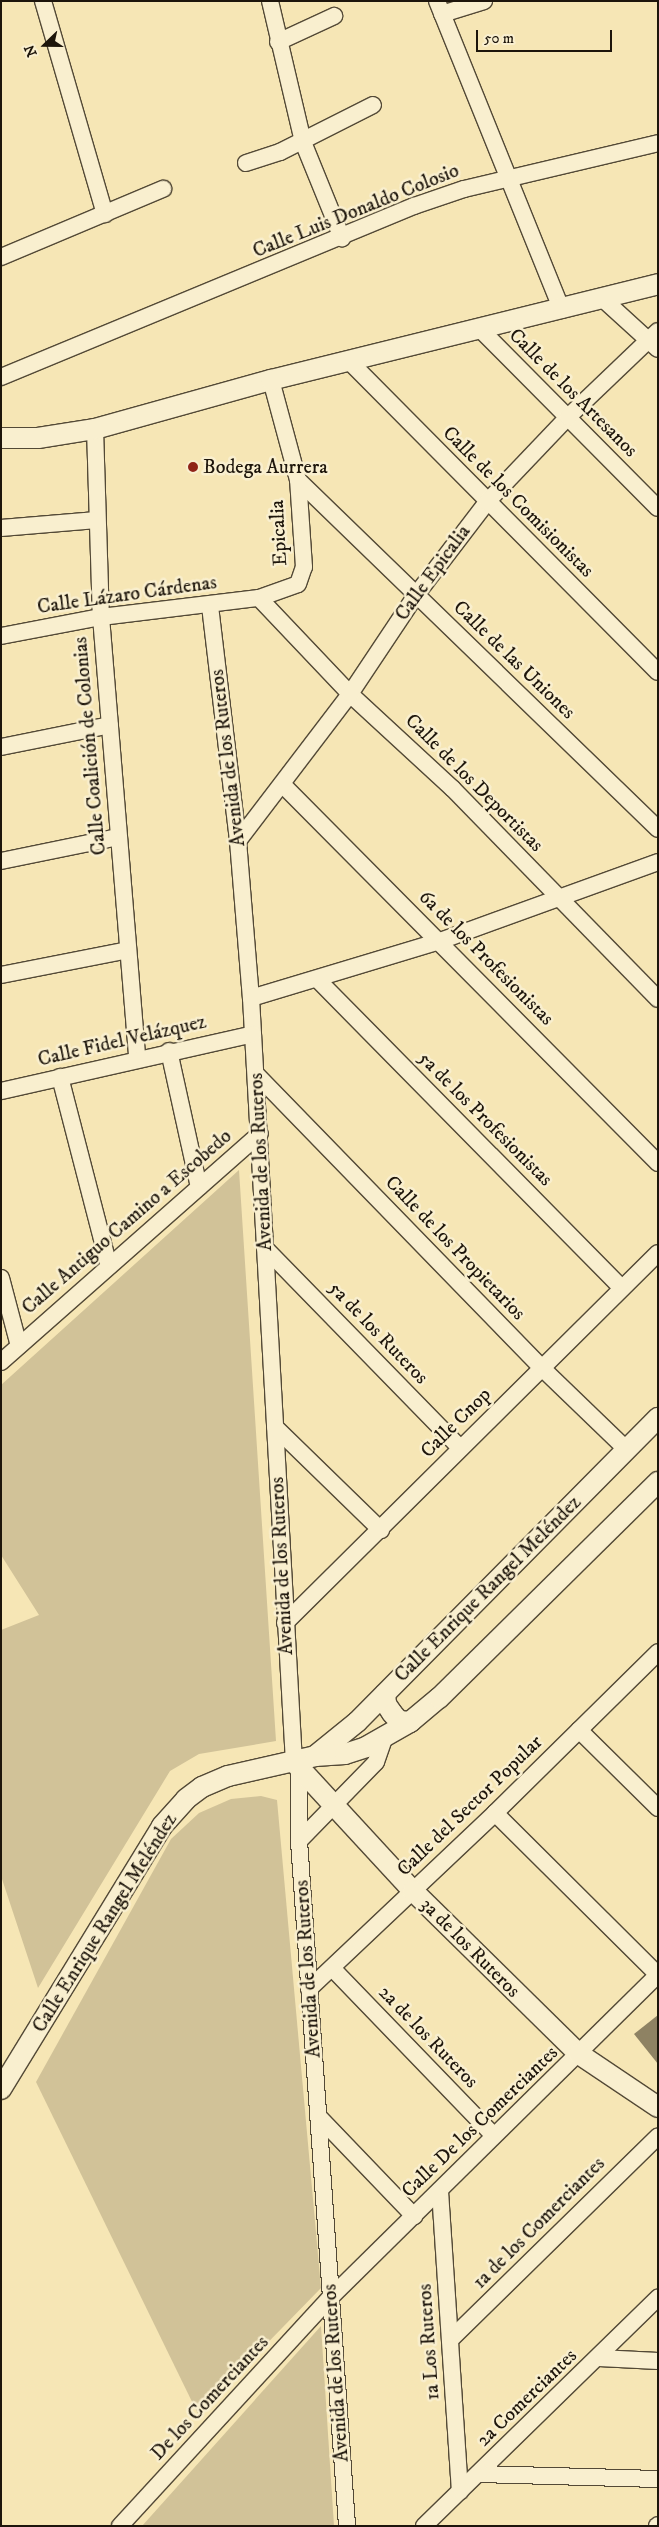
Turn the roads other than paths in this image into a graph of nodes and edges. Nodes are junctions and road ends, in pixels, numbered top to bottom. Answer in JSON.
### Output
{"nodes":[{"id":1,"x":43,"y":1,"type":"edge"},
{"id":2,"x":270,"y":1,"type":"edge"},
{"id":3,"x":484,"y":1,"type":"edge"},
{"id":4,"x":440,"y":8,"type":"edge"},
{"id":5,"x":334,"y":16,"type":"dead end"},
{"id":6,"x":278,"y":42,"type":"junction"},
{"id":7,"x":373,"y":105,"type":"dead end"},
{"id":8,"x":303,"y":142,"type":"junction"},
{"id":9,"x":658,"y":143,"type":"edge"},
{"id":10,"x":246,"y":163,"type":"dead end"},
{"id":11,"x":510,"y":177,"type":"junction"},
{"id":12,"x":163,"y":189,"type":"dead end"},
{"id":13,"x":105,"y":214,"type":"junction"},
{"id":14,"x":342,"y":238,"type":"junction"},
{"id":15,"x":1,"y":257,"type":"edge"},
{"id":16,"x":658,"y":284,"type":"edge"},
{"id":17,"x":603,"y":299,"type":"junction"},
{"id":18,"x":562,"y":310,"type":"junction"},
{"id":19,"x":480,"y":329,"type":"junction"},
{"id":20,"x":655,"y":340,"type":"edge"},
{"id":21,"x":349,"y":361,"type":"junction"},
{"id":22,"x":1,"y":376,"type":"edge"},
{"id":23,"x":271,"y":380,"type":"junction"},
{"id":24,"x":568,"y":417,"type":"junction"},
{"id":25,"x":95,"y":429,"type":"junction"},
{"id":26,"x":1,"y":438,"type":"edge"},
{"id":27,"x":298,"y":480,"type":"junction"},
{"id":28,"x":486,"y":502,"type":"junction"},
{"id":29,"x":658,"y":508,"type":"edge"},
{"id":30,"x":97,"y":520,"type":"junction"},
{"id":31,"x":1,"y":528,"type":"edge"},
{"id":32,"x":416,"y":595,"type":"junction"},
{"id":33,"x":259,"y":598,"type":"junction"},
{"id":34,"x":210,"y":606,"type":"junction"},
{"id":35,"x":101,"y":617,"type":"junction"},
{"id":36,"x":1,"y":636,"type":"edge"},
{"id":37,"x":658,"y":672,"type":"edge"},
{"id":38,"x":350,"y":694,"type":"junction"},
{"id":39,"x":110,"y":725,"type":"junction"},
{"id":40,"x":1,"y":747,"type":"edge"},
{"id":41,"x":282,"y":784,"type":"junction"},
{"id":42,"x":658,"y":829,"type":"edge"},
{"id":43,"x":118,"y":836,"type":"junction"},
{"id":44,"x":238,"y":842,"type":"junction"},
{"id":45,"x":1,"y":861,"type":"edge"},
{"id":46,"x":658,"y":862,"type":"edge"},
{"id":47,"x":559,"y":898,"type":"junction"},
{"id":48,"x":440,"y":941,"type":"junction"},
{"id":49,"x":128,"y":950,"type":"junction"},
{"id":50,"x":1,"y":975,"type":"edge"},
{"id":51,"x":317,"y":979,"type":"junction"},
{"id":52,"x":252,"y":998,"type":"junction"},
{"id":53,"x":658,"y":999,"type":"edge"},
{"id":54,"x":253,"y":1034,"type":"junction"},
{"id":55,"x":169,"y":1051,"type":"junction"},
{"id":56,"x":138,"y":1058,"type":"junction"},
{"id":57,"x":256,"y":1074,"type":"junction"},
{"id":58,"x":60,"y":1077,"type":"junction"},
{"id":59,"x":1,"y":1091,"type":"edge"},
{"id":60,"x":260,"y":1134,"type":"junction"},
{"id":61,"x":658,"y":1163,"type":"edge"},
{"id":62,"x":200,"y":1187,"type":"junction"},
{"id":63,"x":265,"y":1248,"type":"junction"},
{"id":64,"x":658,"y":1253,"type":"edge"},
{"id":65,"x":109,"y":1266,"type":"junction"},
{"id":66,"x":1,"y":1278,"type":"edge"},
{"id":67,"x":622,"y":1288,"type":"junction"},
{"id":68,"x":18,"y":1346,"type":"junction"},
{"id":69,"x":1,"y":1362,"type":"edge"},
{"id":70,"x":542,"y":1368,"type":"junction"},
{"id":71,"x":658,"y":1418,"type":"edge"},
{"id":72,"x":275,"y":1427,"type":"junction"},
{"id":73,"x":460,"y":1448,"type":"junction"},
{"id":74,"x":626,"y":1449,"type":"junction"},
{"id":75,"x":657,"y":1484,"type":"edge"},
{"id":76,"x":380,"y":1530,"type":"junction"},
{"id":77,"x":285,"y":1623,"type":"junction"},
{"id":78,"x":658,"y":1652,"type":"edge"},
{"id":79,"x":386,"y":1694,"type":"junction"},
{"id":80,"x":410,"y":1722,"type":"junction"},
{"id":81,"x":579,"y":1730,"type":"junction"},
{"id":82,"x":384,"y":1739,"type":"junction"},
{"id":83,"x":316,"y":1756,"type":"junction"},
{"id":84,"x":296,"y":1766,"type":"junction"},
{"id":85,"x":334,"y":1807,"type":"junction"},
{"id":86,"x":658,"y":1808,"type":"edge"},
{"id":87,"x":495,"y":1813,"type":"junction"},
{"id":88,"x":299,"y":1841,"type":"junction"},
{"id":89,"x":412,"y":1891,"type":"junction"},
{"id":90,"x":332,"y":1968,"type":"junction"},
{"id":91,"x":658,"y":1975,"type":"edge"},
{"id":92,"x":309,"y":1989,"type":"junction"},
{"id":93,"x":579,"y":2054,"type":"junction"},
{"id":94,"x":1,"y":2089,"type":"edge"},
{"id":95,"x":658,"y":2108,"type":"edge"},
{"id":96,"x":318,"y":2116,"type":"junction"},
{"id":97,"x":494,"y":2136,"type":"junction"},
{"id":98,"x":658,"y":2136,"type":"edge"},
{"id":99,"x":440,"y":2191,"type":"junction"},
{"id":100,"x":414,"y":2216,"type":"junction"},
{"id":101,"x":330,"y":2298,"type":"junction"},
{"id":102,"x":658,"y":2298,"type":"edge"},
{"id":103,"x":450,"y":2340,"type":"junction"},
{"id":104,"x":599,"y":2358,"type":"junction"},
{"id":105,"x":658,"y":2361,"type":"edge"},
{"id":106,"x":479,"y":2474,"type":"junction"},
{"id":107,"x":658,"y":2479,"type":"edge"},
{"id":108,"x":460,"y":2491,"type":"junction"},
{"id":109,"x":120,"y":2526,"type":"edge"},
{"id":110,"x":347,"y":2526,"type":"edge"},
{"id":111,"x":424,"y":2526,"type":"edge"}],
"edges":[{"from":1,"to":13,"type":"street"},
{"from":2,"to":6,"type":"street"},
{"from":3,"to":4,"type":"street"},
{"from":4,"to":11,"type":"street"},
{"from":5,"to":6,"type":"street"},
{"from":6,"to":8,"type":"street"},
{"from":7,"to":8,"type":"street"},
{"from":8,"to":10,"type":"street"},
{"from":8,"to":14,"type":"street"},
{"from":9,"to":11,"type":"street","name":"Calle Luis Donaldo Colosio"},
{"from":11,"to":14,"type":"street","name":"Calle Luis Donaldo Colosio"},
{"from":11,"to":18,"type":"street"},
{"from":12,"to":13,"type":"street"},
{"from":13,"to":15,"type":"street"},
{"from":14,"to":22,"type":"street","name":"Calle Luis Donaldo Colosio"},
{"from":16,"to":17,"type":"street"},
{"from":17,"to":18,"type":"street"},
{"from":17,"to":20,"type":"street"},
{"from":18,"to":19,"type":"street"},
{"from":19,"to":21,"type":"street"},
{"from":19,"to":24,"type":"street","name":"Calle de los Artesanos"},
{"from":20,"to":24,"type":"street","name":"Calle Epicalia"},
{"from":21,"to":23,"type":"street"},
{"from":21,"to":28,"type":"street","name":"Calle de los Comisionistas"},
{"from":23,"to":25,"type":"street"},
{"from":23,"to":27,"type":"street","name":"Epicalia"},
{"from":24,"to":28,"type":"street","name":"Calle Epicalia"},
{"from":24,"to":29,"type":"street","name":"Calle de los Artesanos"},
{"from":25,"to":26,"type":"street"},
{"from":25,"to":30,"type":"street","name":"Calle Coalición de Colonias"},
{"from":27,"to":32,"type":"street","name":"Calle de las Uniones"},
{"from":27,"to":33,"type":"street","name":"Epicalia"},
{"from":28,"to":32,"type":"street","name":"Calle Epicalia"},
{"from":28,"to":37,"type":"street","name":"Calle de los Comisionistas"},
{"from":30,"to":31,"type":"street"},
{"from":30,"to":35,"type":"street","name":"Calle Coalición de Colonias"},
{"from":32,"to":38,"type":"street","name":"Calle Epicalia"},
{"from":32,"to":42,"type":"street","name":"Calle de las Uniones"},
{"from":33,"to":34,"type":"street","name":"Calle Lázaro Cárdenas"},
{"from":33,"to":38,"type":"street","name":"Calle de los Deportistas"},
{"from":34,"to":35,"type":"street","name":"Calle Lázaro Cárdenas"},
{"from":34,"to":44,"type":"street","name":"Avenida de los Ruteros"},
{"from":35,"to":36,"type":"street","name":"Calle Lázaro Cárdenas"},
{"from":35,"to":39,"type":"street","name":"Calle Coalición de Colonias"},
{"from":38,"to":41,"type":"street","name":"Calle Epicalia"},
{"from":38,"to":47,"type":"street","name":"Calle de los Deportistas"},
{"from":39,"to":40,"type":"street"},
{"from":39,"to":43,"type":"street","name":"Calle Coalición de Colonias"},
{"from":41,"to":44,"type":"street","name":"Calle Epicalia"},
{"from":41,"to":48,"type":"street","name":"6a de los Profesionistas"},
{"from":43,"to":45,"type":"street"},
{"from":43,"to":49,"type":"street","name":"Calle Coalición de Colonias"},
{"from":44,"to":52,"type":"street","name":"Avenida de los Ruteros"},
{"from":46,"to":47,"type":"street"},
{"from":47,"to":48,"type":"street"},
{"from":47,"to":53,"type":"street","name":"Calle de los Deportistas"},
{"from":48,"to":51,"type":"street"},
{"from":48,"to":61,"type":"street","name":"6a de los Profesionistas"},
{"from":49,"to":50,"type":"street"},
{"from":49,"to":56,"type":"street","name":"Calle Coalición de Colonias"},
{"from":51,"to":52,"type":"street"},
{"from":51,"to":67,"type":"street","name":"5a de los Profesionistas"},
{"from":52,"to":54,"type":"street","name":"Avenida de los Ruteros"},
{"from":54,"to":55,"type":"street","name":"Calle Fidel Velázquez"},
{"from":54,"to":57,"type":"street","name":"Avenida de los Ruteros"},
{"from":55,"to":56,"type":"street","name":"Calle Fidel Velázquez"},
{"from":55,"to":62,"type":"street"},
{"from":56,"to":58,"type":"street","name":"Calle Fidel Velázquez"},
{"from":57,"to":60,"type":"street","name":"Avenida de los Ruteros"},
{"from":57,"to":70,"type":"street","name":"Calle de los Propietarios"},
{"from":58,"to":59,"type":"street","name":"Calle Fidel Velázquez"},
{"from":58,"to":65,"type":"street"},
{"from":60,"to":62,"type":"street","name":"Calle Antiguo Camino a Escobedo"},
{"from":60,"to":63,"type":"street","name":"Avenida de los Ruteros"},
{"from":62,"to":65,"type":"street","name":"Calle Antiguo Camino a Escobedo"},
{"from":63,"to":72,"type":"street","name":"Avenida de los Ruteros"},
{"from":63,"to":73,"type":"street","name":"5a de los Ruteros"},
{"from":64,"to":67,"type":"street","name":"Calle Cnop"},
{"from":65,"to":68,"type":"street","name":"Calle Antiguo Camino a Escobedo"},
{"from":66,"to":68,"type":"street"},
{"from":67,"to":70,"type":"street","name":"Calle Cnop"},
{"from":68,"to":69,"type":"street","name":"Calle Antiguo Camino a Escobedo"},
{"from":70,"to":73,"type":"street","name":"Calle Cnop"},
{"from":70,"to":74,"type":"street","name":"Calle de los Propietarios"},
{"from":71,"to":74,"type":"street","name":"Calle Enrique Rangel Meléndez"},
{"from":72,"to":76,"type":"street"},
{"from":72,"to":77,"type":"street","name":"Avenida de los Ruteros"},
{"from":73,"to":76,"type":"street","name":"Calle Cnop"},
{"from":74,"to":79,"type":"street","name":"Calle Enrique Rangel Meléndez"},
{"from":75,"to":80,"type":"street","name":"Calle Enrique Rangel Meléndez"},
{"from":76,"to":77,"type":"street","name":"Calle Cnop"},
{"from":77,"to":84,"type":"street","name":"Avenida de los Ruteros"},
{"from":78,"to":81,"type":"street","name":"Calle del Sector Popular"},
{"from":79,"to":80,"type":"street"},
{"from":79,"to":83,"type":"street","name":"Calle Enrique Rangel Meléndez"},
{"from":80,"to":82,"type":"street","name":"Calle Enrique Rangel Meléndez"},
{"from":81,"to":86,"type":"street"},
{"from":81,"to":87,"type":"street","name":"Calle del Sector Popular"},
{"from":82,"to":83,"type":"street","name":"Calle Enrique Rangel Meléndez"},
{"from":82,"to":85,"type":"street"},
{"from":83,"to":84,"type":"street","name":"Calle Enrique Rangel Meléndez"},
{"from":84,"to":85,"type":"street","name":"3a de los Ruteros"},
{"from":84,"to":88,"type":"street","name":"Avenida de los Ruteros"},
{"from":84,"to":94,"type":"street","name":"Calle Enrique Rangel Meléndez"},
{"from":85,"to":88,"type":"street"},
{"from":85,"to":89,"type":"street","name":"3a de los Ruteros"},
{"from":87,"to":89,"type":"street","name":"Calle del Sector Popular"},
{"from":87,"to":91,"type":"street"},
{"from":88,"to":92,"type":"street","name":"Avenida de los Ruteros"},
{"from":89,"to":90,"type":"street","name":"Calle del Sector Popular"},
{"from":89,"to":93,"type":"street","name":"3a de los Ruteros"},
{"from":90,"to":92,"type":"street","name":"Calle del Sector Popular"},
{"from":90,"to":97,"type":"street","name":"2a de los Ruteros"},
{"from":91,"to":93,"type":"street","name":"Calle De los Comerciantes"},
{"from":92,"to":96,"type":"street","name":"Avenida de los Ruteros"},
{"from":93,"to":95,"type":"street","name":"3a de los Ruteros"},
{"from":93,"to":97,"type":"street","name":"Calle De los Comerciantes"},
{"from":96,"to":100,"type":"street"},
{"from":96,"to":101,"type":"street","name":"Avenida de los Ruteros"},
{"from":97,"to":99,"type":"street","name":"Calle De los Comerciantes"},
{"from":98,"to":103,"type":"street","name":"1a de los Comerciantes"},
{"from":99,"to":100,"type":"street","name":"Calle De los Comerciantes"},
{"from":99,"to":103,"type":"street","name":"1a Los Ruteros"},
{"from":100,"to":101,"type":"street","name":"Calle De los Comerciantes"},
{"from":101,"to":109,"type":"street","name":"De los Comerciantes"},
{"from":101,"to":110,"type":"street","name":"Avenida de los Ruteros"},
{"from":102,"to":104,"type":"street","name":"2a Comerciantes"},
{"from":103,"to":108,"type":"street","name":"1a Los Ruteros"},
{"from":104,"to":105,"type":"street"},
{"from":104,"to":106,"type":"street","name":"2a Comerciantes"},
{"from":106,"to":107,"type":"street"},
{"from":106,"to":108,"type":"street","name":"2a Comerciantes"},
{"from":108,"to":111,"type":"street","name":"2a Comerciantes"}]}
